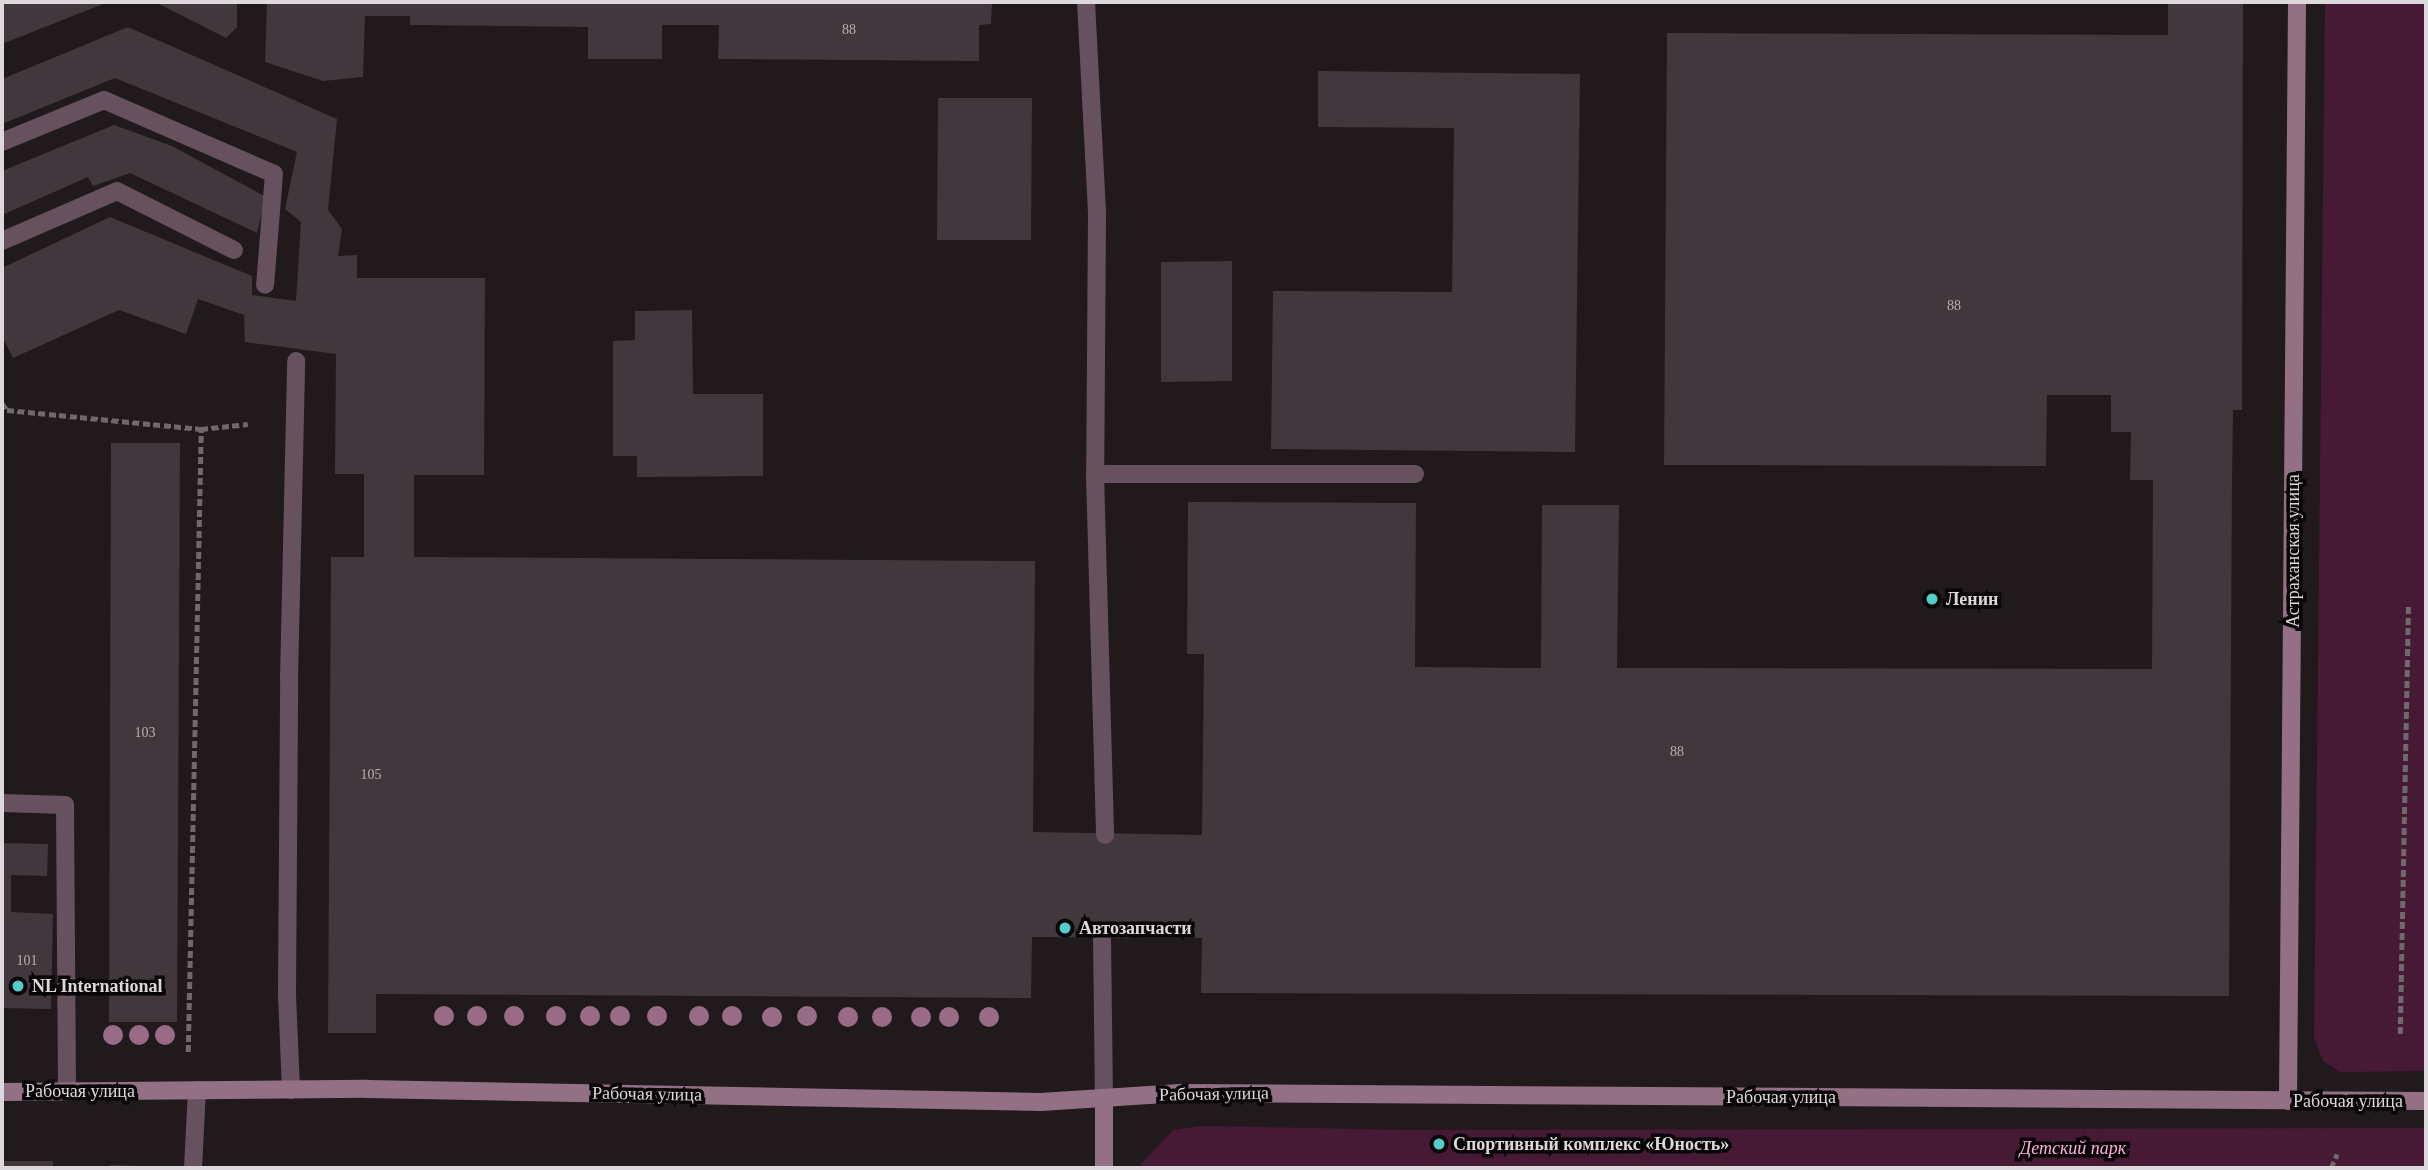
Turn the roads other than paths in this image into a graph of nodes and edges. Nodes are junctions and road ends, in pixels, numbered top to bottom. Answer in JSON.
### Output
{"nodes":[{"id":1,"x":1086,"y":2,"type":"edge"},
{"id":2,"x":2297,"y":2,"type":"edge"},
{"id":3,"x":2,"y":142,"type":"edge"},
{"id":4,"x":2,"y":241,"type":"edge"},
{"id":5,"x":234,"y":250,"type":"dead end"},
{"id":6,"x":265,"y":285,"type":"dead end"},
{"id":7,"x":296,"y":361,"type":"dead end"},
{"id":8,"x":1095,"y":474,"type":"junction"},
{"id":9,"x":1415,"y":474,"type":"dead end"},
{"id":10,"x":2,"y":803,"type":"edge"},
{"id":11,"x":1105,"y":835,"type":"dead end"},
{"id":12,"x":1102,"y":937,"type":"dead end"},
{"id":13,"x":197,"y":1090,"type":"junction"},
{"id":14,"x":291,"y":1090,"type":"junction"},
{"id":15,"x":2,"y":1091,"type":"edge"},
{"id":16,"x":67,"y":1091,"type":"junction"},
{"id":17,"x":1104,"y":1098,"type":"junction"},
{"id":18,"x":2288,"y":1101,"type":"junction"},
{"id":19,"x":2426,"y":1101,"type":"edge"},
{"id":20,"x":193,"y":1168,"type":"edge"},
{"id":21,"x":1104,"y":1168,"type":"edge"}],
"edges":[{"from":1,"to":8,"type":"street"},
{"from":2,"to":18,"type":"main road","name":"Астраханская улица"},
{"from":3,"to":6,"type":"street"},
{"from":4,"to":5,"type":"street"},
{"from":7,"to":14,"type":"street"},
{"from":8,"to":9,"type":"street"},
{"from":8,"to":11,"type":"street"},
{"from":10,"to":16,"type":"street"},
{"from":12,"to":17,"type":"street"},
{"from":13,"to":14,"type":"main road","name":"Рабочая улица"},
{"from":13,"to":16,"type":"main road","name":"Рабочая улица"},
{"from":13,"to":20,"type":"street"},
{"from":14,"to":17,"type":"main road","name":"Рабочая улица"},
{"from":15,"to":16,"type":"main road","name":"Рабочая улица"},
{"from":17,"to":18,"type":"main road","name":"Рабочая улица"},
{"from":17,"to":21,"type":"main road"},
{"from":18,"to":19,"type":"main road","name":"Рабочая улица"}]}
